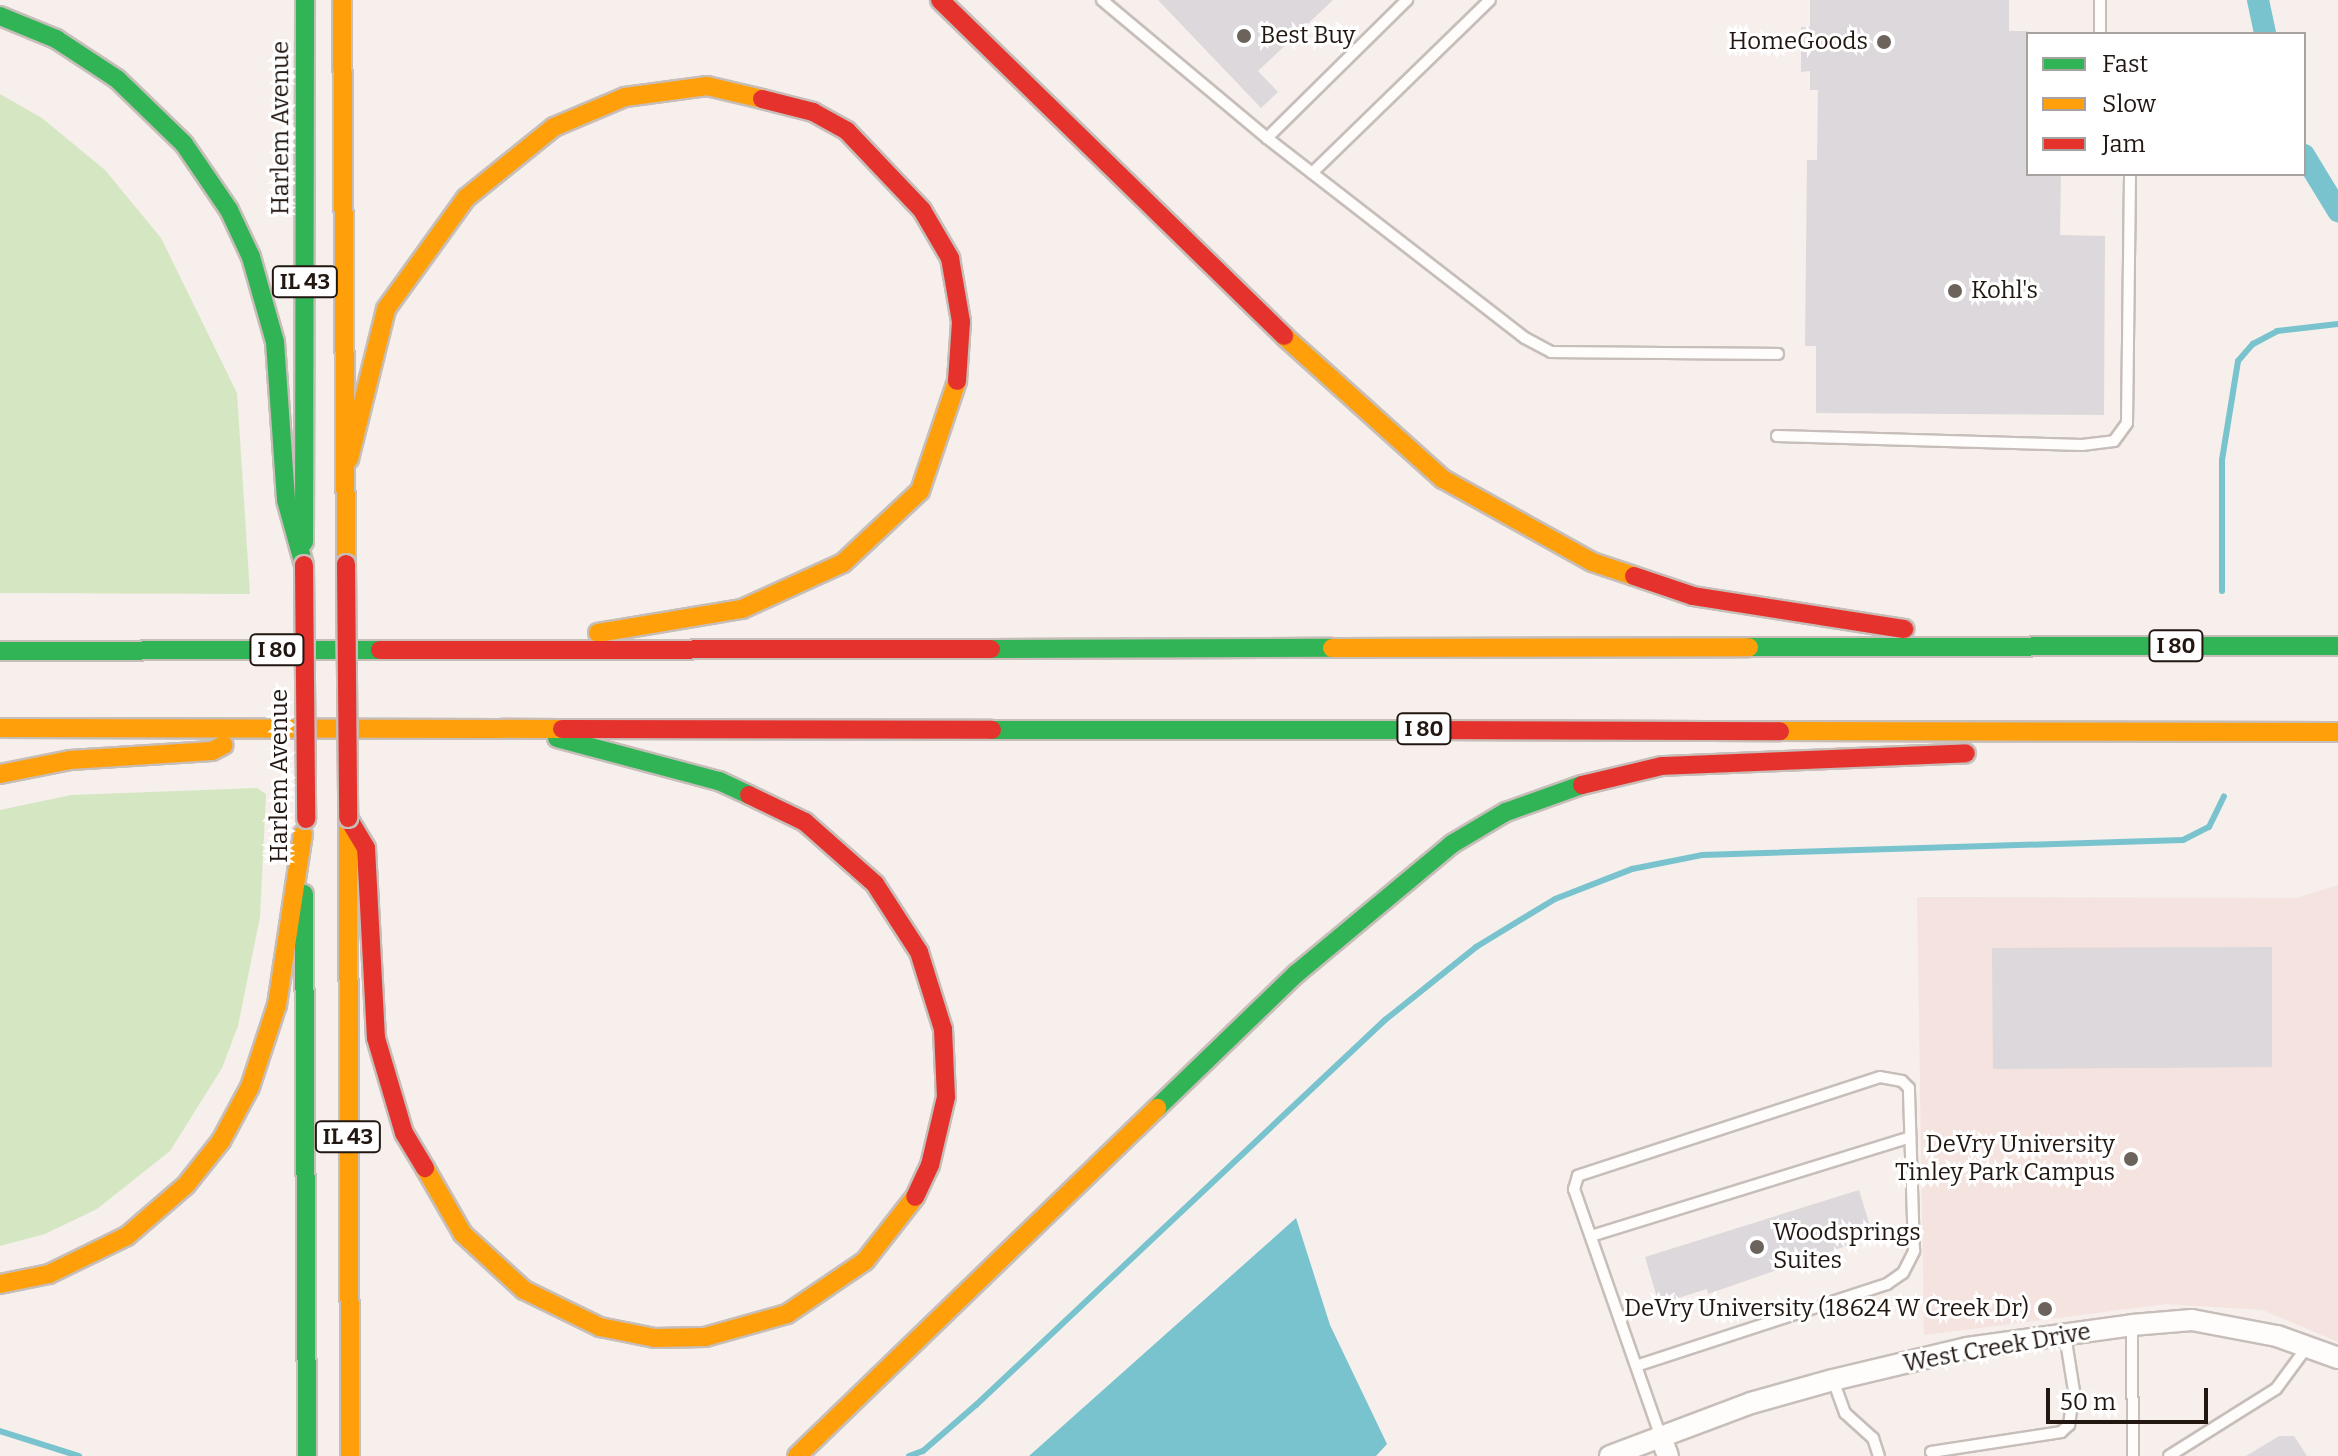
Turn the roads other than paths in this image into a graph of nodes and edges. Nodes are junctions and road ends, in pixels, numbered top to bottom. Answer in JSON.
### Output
{"nodes":[{"id":1,"x":305,"y":0,"type":"edge"},
{"id":2,"x":342,"y":0,"type":"edge"},
{"id":3,"x":940,"y":0,"type":"edge"},
{"id":4,"x":1102,"y":0,"type":"edge"},
{"id":5,"x":1407,"y":0,"type":"edge"},
{"id":6,"x":1490,"y":0,"type":"edge"},
{"id":7,"x":2100,"y":0,"type":"edge"},
{"id":8,"x":0,"y":16,"type":"edge"},
{"id":9,"x":2100,"y":32,"type":"edge"},
{"id":10,"x":1267,"y":138,"type":"junction"},
{"id":11,"x":1312,"y":173,"type":"junction"},
{"id":12,"x":2130,"y":176,"type":"edge"},
{"id":13,"x":1778,"y":354,"type":"dead end"},
{"id":14,"x":1777,"y":436,"type":"dead end"},
{"id":15,"x":349,"y":459,"type":"junction"},
{"id":16,"x":304,"y":565,"type":"junction"},
{"id":17,"x":0,"y":640,"type":"edge"},
{"id":18,"x":2015,"y":646,"type":"junction"},
{"id":19,"x":2338,"y":646,"type":"edge"},
{"id":20,"x":502,"y":650,"type":"junction"},
{"id":21,"x":0,"y":651,"type":"edge"},
{"id":22,"x":51,"y":651,"type":"junction"},
{"id":23,"x":510,"y":725,"type":"junction"},
{"id":24,"x":0,"y":728,"type":"edge"},
{"id":25,"x":254,"y":730,"type":"junction"},
{"id":26,"x":2338,"y":734,"type":"edge"},
{"id":27,"x":0,"y":774,"type":"edge"},
{"id":28,"x":348,"y":818,"type":"junction"},
{"id":29,"x":304,"y":826,"type":"junction"},
{"id":30,"x":1910,"y":1137,"type":"junction"},
{"id":31,"x":1591,"y":1236,"type":"junction"},
{"id":32,"x":0,"y":1284,"type":"edge"},
{"id":33,"x":2132,"y":1325,"type":"junction"},
{"id":34,"x":2065,"y":1335,"type":"junction"},
{"id":35,"x":2307,"y":1347,"type":"junction"},
{"id":36,"x":2338,"y":1358,"type":"edge"},
{"id":37,"x":1639,"y":1365,"type":"junction"},
{"id":38,"x":1833,"y":1380,"type":"junction"},
{"id":39,"x":1664,"y":1447,"type":"edge"},
{"id":40,"x":1931,"y":1452,"type":"dead end"},
{"id":41,"x":307,"y":1456,"type":"edge"},
{"id":42,"x":350,"y":1456,"type":"edge"},
{"id":43,"x":797,"y":1456,"type":"edge"},
{"id":44,"x":1610,"y":1456,"type":"edge"},
{"id":45,"x":1879,"y":1456,"type":"edge"},
{"id":46,"x":2133,"y":1456,"type":"edge"},
{"id":47,"x":2169,"y":1456,"type":"edge"}],
"edges":[{"from":1,"to":16,"type":"main road","name":"Harlem Avenue","number":"IL 43"},
{"from":2,"to":15,"type":"main road","number":"IL 43"},
{"from":3,"to":18,"type":"main road"},
{"from":4,"to":10,"type":"lane"},
{"from":5,"to":10,"type":"lane"},
{"from":6,"to":11,"type":"lane"},
{"from":7,"to":9,"type":"lane"},
{"from":8,"to":16,"type":"main road"},
{"from":10,"to":11,"type":"lane"},
{"from":11,"to":13,"type":"lane"},
{"from":12,"to":14,"type":"lane"},
{"from":15,"to":20,"type":"main road"},
{"from":15,"to":28,"type":"main road","number":"IL 43","bridge":true},
{"from":16,"to":29,"type":"main road","name":"Harlem Avenue","number":"IL 43","bridge":true},
{"from":17,"to":22,"type":"main road"},
{"from":18,"to":19,"type":"main road","number":"I 80"},
{"from":18,"to":20,"type":"main road","number":"I 80"},
{"from":20,"to":22,"type":"main road","number":"I 80"},
{"from":21,"to":22,"type":"main road","number":"I 80"},
{"from":23,"to":25,"type":"main road","number":"I 80"},
{"from":23,"to":26,"type":"main road","number":"I 80"},
{"from":23,"to":28,"type":"main road"},
{"from":24,"to":25,"type":"main road","number":"I 80"},
{"from":25,"to":27,"type":"main road"},
{"from":26,"to":43,"type":"main road"},
{"from":28,"to":42,"type":"main road","number":"IL 43"},
{"from":29,"to":32,"type":"main road"},
{"from":29,"to":41,"type":"main road","name":"Harlem Avenue","number":"IL 43"},
{"from":30,"to":31,"type":"lane"},
{"from":30,"to":31,"type":"lane"},
{"from":30,"to":37,"type":"lane"},
{"from":31,"to":37,"type":"lane"},
{"from":33,"to":34,"type":"street","name":"West Creek Drive"},
{"from":33,"to":35,"type":"street","name":"West Creek Drive"},
{"from":33,"to":46,"type":"lane"},
{"from":34,"to":38,"type":"street","name":"West Creek Drive"},
{"from":34,"to":40,"type":"lane"},
{"from":35,"to":36,"type":"street","name":"West Creek Drive"},
{"from":35,"to":47,"type":"lane"},
{"from":37,"to":39,"type":"lane"},
{"from":38,"to":39,"type":"street","name":"West Creek Drive"},
{"from":38,"to":45,"type":"lane"},
{"from":39,"to":44,"type":"street","name":"West Creek Drive"}]}
